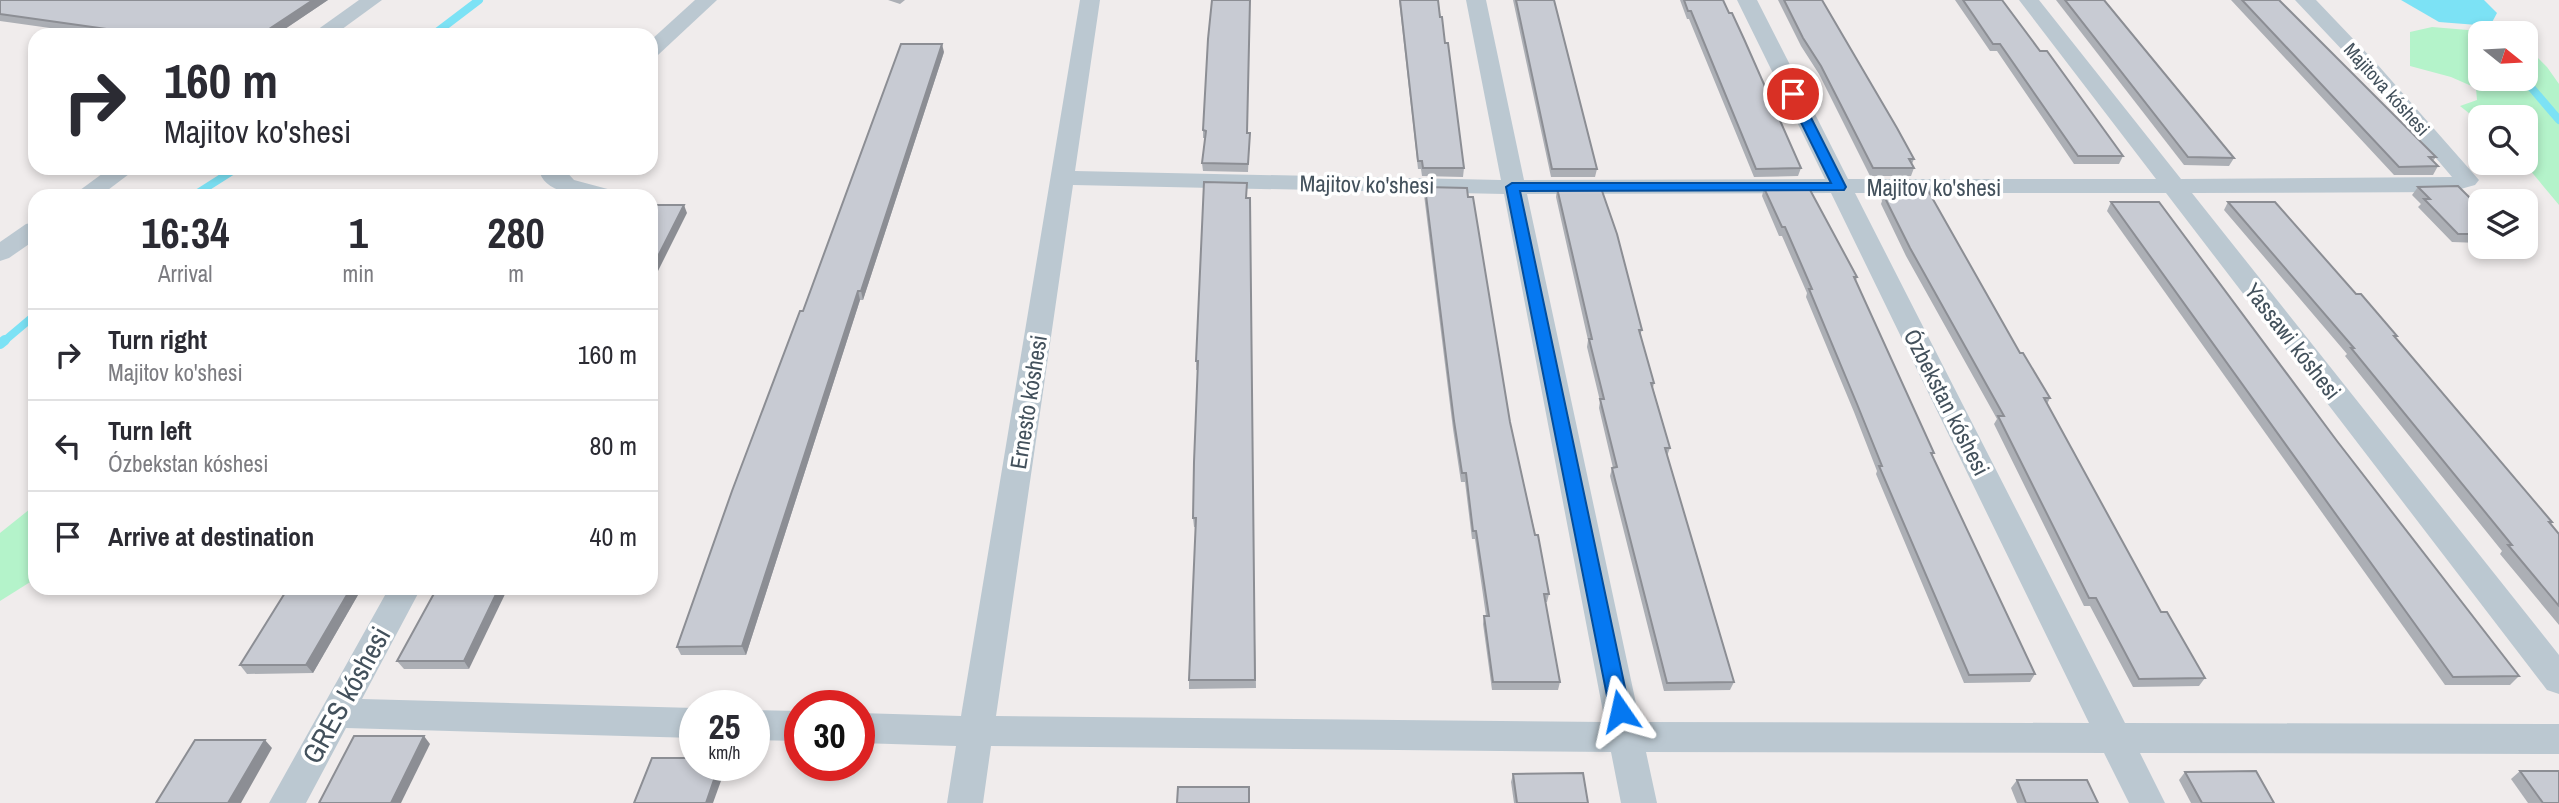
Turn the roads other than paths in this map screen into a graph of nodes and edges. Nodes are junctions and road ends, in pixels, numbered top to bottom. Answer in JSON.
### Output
{"nodes":[{"id":1,"x":372,"y":0,"type":"edge"},
{"id":2,"x":707,"y":0,"type":"edge"},
{"id":3,"x":1090,"y":0,"type":"edge"},
{"id":4,"x":1476,"y":0,"type":"edge"},
{"id":5,"x":1747,"y":0,"type":"edge"},
{"id":6,"x":2029,"y":0,"type":"edge"},
{"id":7,"x":2305,"y":0,"type":"edge"},
{"id":8,"x":330,"y":28,"type":"edge"},
{"id":9,"x":658,"y":45,"type":"edge"},
{"id":10,"x":115,"y":175,"type":"edge"},
{"id":11,"x":555,"y":175,"type":"edge"},
{"id":12,"x":1063,"y":178,"type":"junction"},
{"id":13,"x":2467,"y":180,"type":"joint"},
{"id":14,"x":1512,"y":187,"type":"junction"},
{"id":15,"x":1839,"y":187,"type":"junction"},
{"id":16,"x":2172,"y":187,"type":"junction"},
{"id":17,"x":94,"y":189,"type":"edge"},
{"id":18,"x":581,"y":189,"type":"edge"},
{"id":19,"x":28,"y":234,"type":"edge"},
{"id":20,"x":0,"y":253,"type":"edge"},
{"id":21,"x":401,"y":595,"type":"edge"},
{"id":22,"x":2559,"y":680,"type":"edge"},
{"id":23,"x":335,"y":713,"type":"junction"},
{"id":24,"x":679,"y":723,"type":"edge"},
{"id":25,"x":875,"y":729,"type":"edge"},
{"id":26,"x":976,"y":732,"type":"junction"},
{"id":27,"x":1625,"y":737,"type":"junction"},
{"id":28,"x":2116,"y":739,"type":"junction"},
{"id":29,"x":2559,"y":739,"type":"edge"},
{"id":30,"x":287,"y":803,"type":"edge"},
{"id":31,"x":965,"y":803,"type":"edge"},
{"id":32,"x":1639,"y":803,"type":"edge"},
{"id":33,"x":2147,"y":803,"type":"edge"}],
"edges":[{"from":1,"to":8,"type":"street"},
{"from":2,"to":9,"type":"street"},
{"from":3,"to":12,"type":"street","name":"Ernesto kóshesi"},
{"from":4,"to":14,"type":"street"},
{"from":5,"to":15,"type":"street","name":"Ózbekstan kóshesi"},
{"from":6,"to":16,"type":"street","name":"Yassawi kóshesi"},
{"from":7,"to":13,"type":"street","name":"Majitova kóshesi"},
{"from":10,"to":17,"type":"street"},
{"from":11,"to":18,"type":"street"},
{"from":12,"to":14,"type":"street","name":"Majitov ko'shesi"},
{"from":12,"to":26,"type":"street","name":"Ernesto kóshesi"},
{"from":13,"to":16,"type":"street","name":"Majitov ko'shesi"},
{"from":14,"to":15,"type":"street","name":"Majitov ko'shesi"},
{"from":14,"to":27,"type":"street"},
{"from":15,"to":16,"type":"street","name":"Majitov ko'shesi"},
{"from":15,"to":28,"type":"street","name":"Ózbekstan kóshesi"},
{"from":16,"to":22,"type":"street","name":"Yassawi kóshesi"},
{"from":19,"to":20,"type":"street"},
{"from":21,"to":23,"type":"street","name":"GRES kóshesi"},
{"from":23,"to":24,"type":"street"},
{"from":23,"to":30,"type":"street","name":"GRES kóshesi"},
{"from":25,"to":26,"type":"street"},
{"from":26,"to":27,"type":"street"},
{"from":26,"to":31,"type":"street","name":"Ernesto kóshesi"},
{"from":27,"to":28,"type":"street"},
{"from":27,"to":32,"type":"street"},
{"from":28,"to":29,"type":"street"},
{"from":28,"to":33,"type":"street","name":"Ózbekstan kóshesi"}]}
